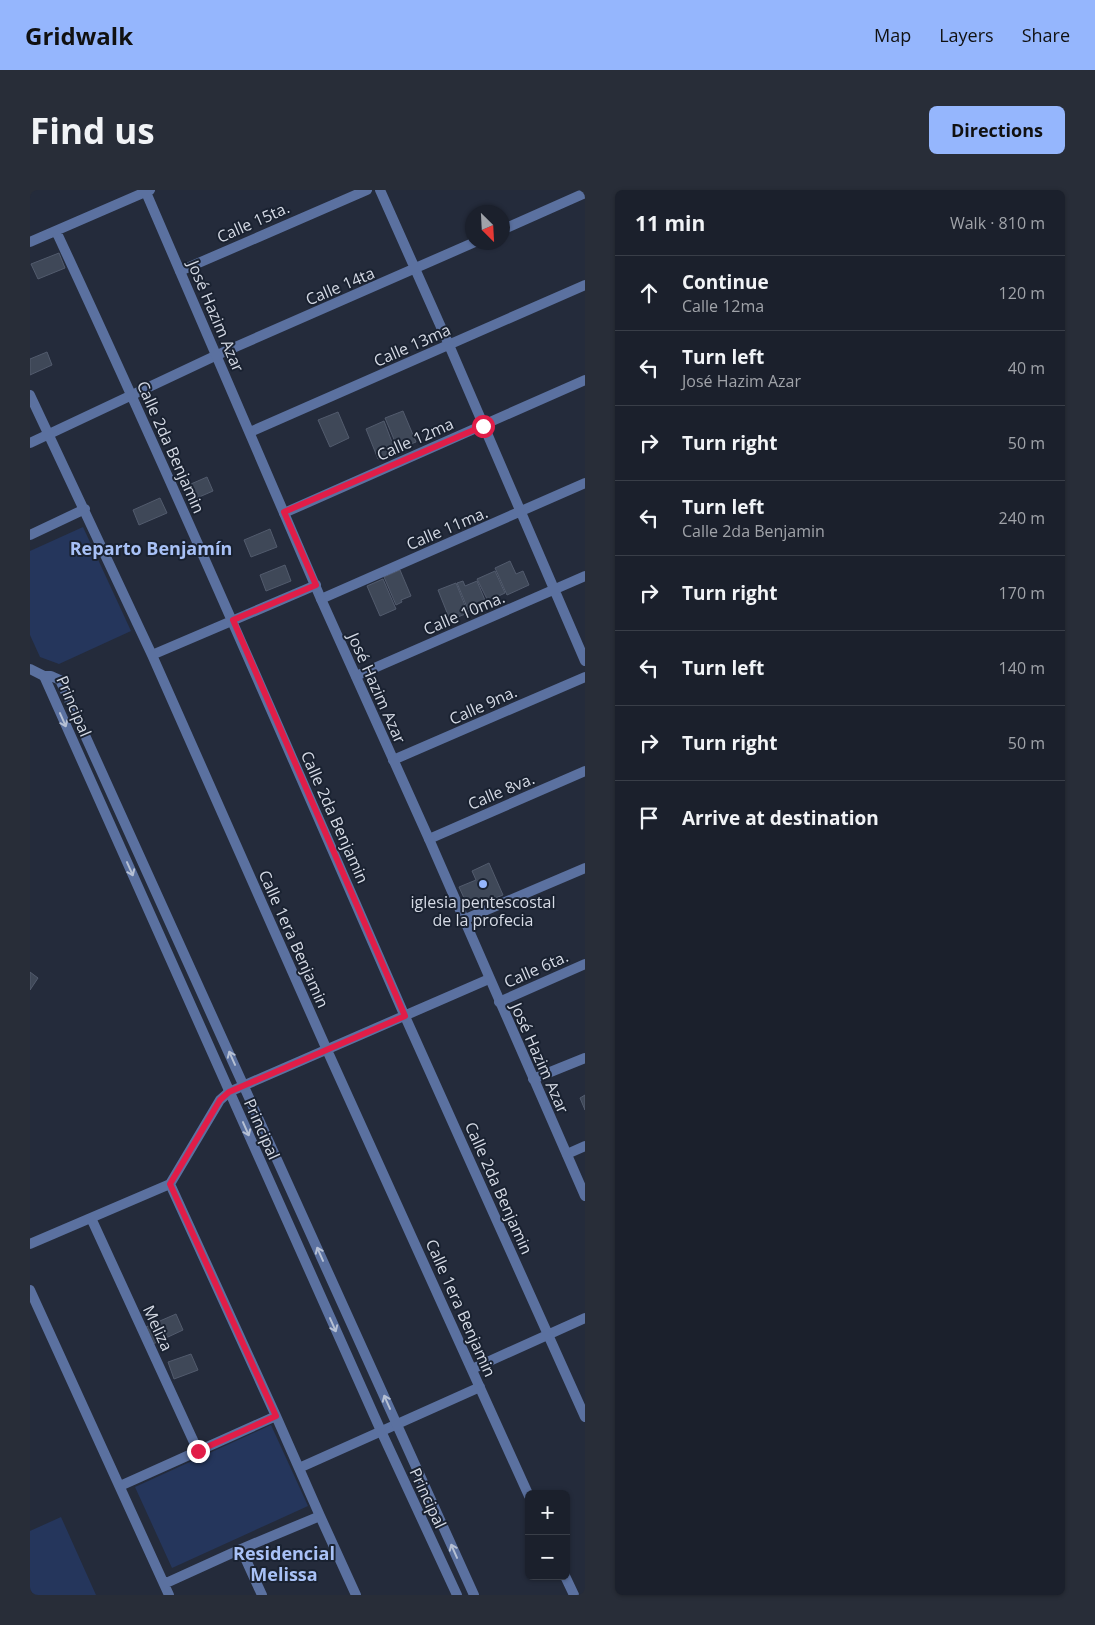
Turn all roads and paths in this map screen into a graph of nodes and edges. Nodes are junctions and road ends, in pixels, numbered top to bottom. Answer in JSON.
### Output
{"nodes":[{"id":1,"x":367,"y":190,"type":"edge"},
{"id":2,"x":380,"y":190,"type":"edge"},
{"id":3,"x":147,"y":191,"type":"edge"},
{"id":4,"x":585,"y":193,"type":"edge"},
{"id":5,"x":510,"y":226,"type":"edge"},
{"id":6,"x":56,"y":230,"type":"junction"},
{"id":7,"x":30,"y":242,"type":"edge"},
{"id":8,"x":465,"y":246,"type":"edge"},
{"id":9,"x":415,"y":269,"type":"junction"},
{"id":10,"x":180,"y":271,"type":"junction"},
{"id":11,"x":585,"y":285,"type":"edge"},
{"id":12,"x":449,"y":345,"type":"junction"},
{"id":13,"x":217,"y":356,"type":"junction"},
{"id":14,"x":585,"y":380,"type":"edge"},
{"id":15,"x":30,"y":394,"type":"edge"},
{"id":16,"x":132,"y":395,"type":"junction"},
{"id":17,"x":483,"y":426,"type":"junction"},
{"id":18,"x":250,"y":432,"type":"junction"},
{"id":19,"x":48,"y":435,"type":"junction"},
{"id":20,"x":30,"y":443,"type":"edge"},
{"id":21,"x":585,"y":484,"type":"edge"},
{"id":22,"x":85,"y":509,"type":"junction"},
{"id":23,"x":284,"y":512,"type":"junction"},
{"id":24,"x":520,"y":512,"type":"junction"},
{"id":25,"x":30,"y":535,"type":"edge"},
{"id":26,"x":585,"y":576,"type":"edge"},
{"id":27,"x":316,"y":585,"type":"junction"},
{"id":28,"x":554,"y":590,"type":"junction"},
{"id":29,"x":321,"y":599,"type":"junction"},
{"id":30,"x":233,"y":620,"type":"junction"},
{"id":31,"x":152,"y":655,"type":"junction"},
{"id":32,"x":585,"y":661,"type":"edge"},
{"id":33,"x":30,"y":669,"type":"edge"},
{"id":34,"x":44,"y":676,"type":"junction"},
{"id":35,"x":356,"y":676,"type":"junction"},
{"id":36,"x":585,"y":677,"type":"edge"},
{"id":37,"x":393,"y":760,"type":"junction"},
{"id":38,"x":585,"y":771,"type":"edge"},
{"id":39,"x":429,"y":839,"type":"junction"},
{"id":40,"x":585,"y":868,"type":"edge"},
{"id":41,"x":463,"y":920,"type":"junction"},
{"id":42,"x":585,"y":964,"type":"edge"},
{"id":43,"x":489,"y":979,"type":"junction"},
{"id":44,"x":499,"y":1002,"type":"junction"},
{"id":45,"x":405,"y":1016,"type":"junction"},
{"id":46,"x":327,"y":1050,"type":"junction"},
{"id":47,"x":585,"y":1058,"type":"edge"},
{"id":48,"x":533,"y":1079,"type":"junction"},
{"id":49,"x":244,"y":1086,"type":"junction"},
{"id":50,"x":229,"y":1092,"type":"junction"},
{"id":51,"x":585,"y":1146,"type":"edge"},
{"id":52,"x":567,"y":1154,"type":"junction"},
{"id":53,"x":170,"y":1184,"type":"junction"},
{"id":54,"x":585,"y":1196,"type":"edge"},
{"id":55,"x":91,"y":1218,"type":"junction"},
{"id":56,"x":30,"y":1244,"type":"edge"},
{"id":57,"x":30,"y":1290,"type":"edge"},
{"id":58,"x":585,"y":1318,"type":"edge"},
{"id":59,"x":548,"y":1335,"type":"junction"},
{"id":60,"x":472,"y":1369,"type":"junction"},
{"id":61,"x":480,"y":1386,"type":"junction"},
{"id":62,"x":276,"y":1416,"type":"junction"},
{"id":63,"x":585,"y":1417,"type":"edge"},
{"id":64,"x":397,"y":1424,"type":"junction"},
{"id":65,"x":381,"y":1431,"type":"junction"},
{"id":66,"x":198,"y":1451,"type":"junction"},
{"id":67,"x":298,"y":1468,"type":"junction"},
{"id":68,"x":120,"y":1486,"type":"junction"},
{"id":69,"x":526,"y":1490,"type":"edge"},
{"id":70,"x":320,"y":1516,"type":"junction"},
{"id":71,"x":242,"y":1549,"type":"junction"},
{"id":72,"x":567,"y":1580,"type":"edge"},
{"id":73,"x":164,"y":1584,"type":"junction"},
{"id":74,"x":170,"y":1595,"type":"edge"},
{"id":75,"x":262,"y":1595,"type":"edge"},
{"id":76,"x":356,"y":1595,"type":"edge"},
{"id":77,"x":457,"y":1595,"type":"edge"},
{"id":78,"x":474,"y":1595,"type":"edge"},
{"id":79,"x":574,"y":1595,"type":"edge"}],
"edges":[{"from":1,"to":10,"type":"street","name":"Calle 15ta."},
{"from":2,"to":9,"type":"street"},
{"from":3,"to":6,"type":"street"},
{"from":3,"to":10,"type":"street","name":"José Hazim Azar"},
{"from":4,"to":5,"type":"street"},
{"from":6,"to":7,"type":"street"},
{"from":6,"to":16,"type":"street","name":"Calle 2da Benjamin"},
{"from":8,"to":9,"type":"street","name":"Calle 14ta"},
{"from":9,"to":12,"type":"street"},
{"from":9,"to":13,"type":"street","name":"Calle 14ta"},
{"from":10,"to":13,"type":"street","name":"José Hazim Azar"},
{"from":11,"to":12,"type":"street","name":"Calle 13ma"},
{"from":12,"to":17,"type":"street"},
{"from":12,"to":18,"type":"street","name":"Calle 13ma"},
{"from":13,"to":16,"type":"street","name":"Calle 14ta"},
{"from":13,"to":18,"type":"street","name":"José Hazim Azar"},
{"from":14,"to":17,"type":"street","name":"Calle 12ma"},
{"from":15,"to":19,"type":"street","name":"Calle 1era Benjamin"},
{"from":16,"to":19,"type":"street","name":"Calle 14ta"},
{"from":16,"to":30,"type":"street","name":"Calle 2da Benjamin"},
{"from":17,"to":23,"type":"street","name":"Calle 12ma"},
{"from":17,"to":24,"type":"street"},
{"from":18,"to":23,"type":"street","name":"José Hazim Azar"},
{"from":19,"to":20,"type":"street","name":"Calle 14ta"},
{"from":19,"to":22,"type":"street","name":"Calle 1era Benjamin"},
{"from":21,"to":24,"type":"street","name":"Calle 11ma."},
{"from":22,"to":25,"type":"street"},
{"from":22,"to":31,"type":"street","name":"Calle 1era Benjamin"},
{"from":23,"to":27,"type":"street","name":"José Hazim Azar"},
{"from":24,"to":28,"type":"street"},
{"from":24,"to":29,"type":"street","name":"Calle 11ma."},
{"from":26,"to":28,"type":"street","name":"Calle 10ma."},
{"from":27,"to":29,"type":"street","name":"José Hazim Azar"},
{"from":27,"to":30,"type":"street"},
{"from":28,"to":32,"type":"street"},
{"from":28,"to":35,"type":"street","name":"Calle 10ma."},
{"from":29,"to":35,"type":"street","name":"José Hazim Azar"},
{"from":30,"to":31,"type":"street"},
{"from":30,"to":45,"type":"street","name":"Calle 2da Benjamin"},
{"from":31,"to":46,"type":"street","name":"Calle 1era Benjamin"},
{"from":33,"to":34,"type":"street"},
{"from":49,"to":34,"type":"street","name":"Principal","one_way":true},
{"from":34,"to":50,"type":"street","name":"Principal","one_way":true},
{"from":35,"to":37,"type":"street","name":"José Hazim Azar"},
{"from":36,"to":37,"type":"street","name":"Calle 9na."},
{"from":37,"to":39,"type":"street","name":"José Hazim Azar"},
{"from":38,"to":39,"type":"street","name":"Calle 8va."},
{"from":39,"to":41,"type":"street","name":"José Hazim Azar"},
{"from":40,"to":41,"type":"street"},
{"from":41,"to":43,"type":"street","name":"José Hazim Azar"},
{"from":42,"to":44,"type":"street","name":"Calle 6ta."},
{"from":43,"to":44,"type":"street","name":"José Hazim Azar"},
{"from":43,"to":45,"type":"street"},
{"from":44,"to":48,"type":"street","name":"José Hazim Azar"},
{"from":45,"to":46,"type":"street"},
{"from":45,"to":59,"type":"street","name":"Calle 2da Benjamin"},
{"from":46,"to":49,"type":"street"},
{"from":46,"to":60,"type":"street","name":"Calle 1era Benjamin"},
{"from":47,"to":48,"type":"street"},
{"from":48,"to":52,"type":"street","name":"José Hazim Azar"},
{"from":49,"to":50,"type":"street"},
{"from":64,"to":49,"type":"street","name":"Principal","one_way":true},
{"from":50,"to":53,"type":"street"},
{"from":50,"to":65,"type":"street","name":"Principal","one_way":true},
{"from":51,"to":52,"type":"street"},
{"from":52,"to":54,"type":"street","name":"José Hazim Azar"},
{"from":53,"to":55,"type":"street"},
{"from":53,"to":62,"type":"street"},
{"from":55,"to":56,"type":"street"},
{"from":55,"to":66,"type":"street","name":"Meliza"},
{"from":57,"to":68,"type":"street"},
{"from":58,"to":59,"type":"street"},
{"from":59,"to":60,"type":"street"},
{"from":59,"to":63,"type":"street","name":"Calle 2da Benjamin"},
{"from":60,"to":61,"type":"street","name":"Calle 1era Benjamin"},
{"from":61,"to":64,"type":"street"},
{"from":61,"to":69,"type":"street","name":"Calle 1era Benjamin"},
{"from":62,"to":66,"type":"street"},
{"from":62,"to":67,"type":"street"},
{"from":64,"to":65,"type":"street"},
{"from":78,"to":64,"type":"street","name":"Principal","one_way":true},
{"from":65,"to":67,"type":"street"},
{"from":65,"to":77,"type":"street","name":"Principal"},
{"from":66,"to":68,"type":"street"},
{"from":67,"to":70,"type":"street"},
{"from":68,"to":73,"type":"street"},
{"from":70,"to":71,"type":"street"},
{"from":70,"to":76,"type":"street"},
{"from":71,"to":73,"type":"street"},
{"from":71,"to":75,"type":"street"},
{"from":72,"to":79,"type":"street"},
{"from":73,"to":74,"type":"street"}]}
